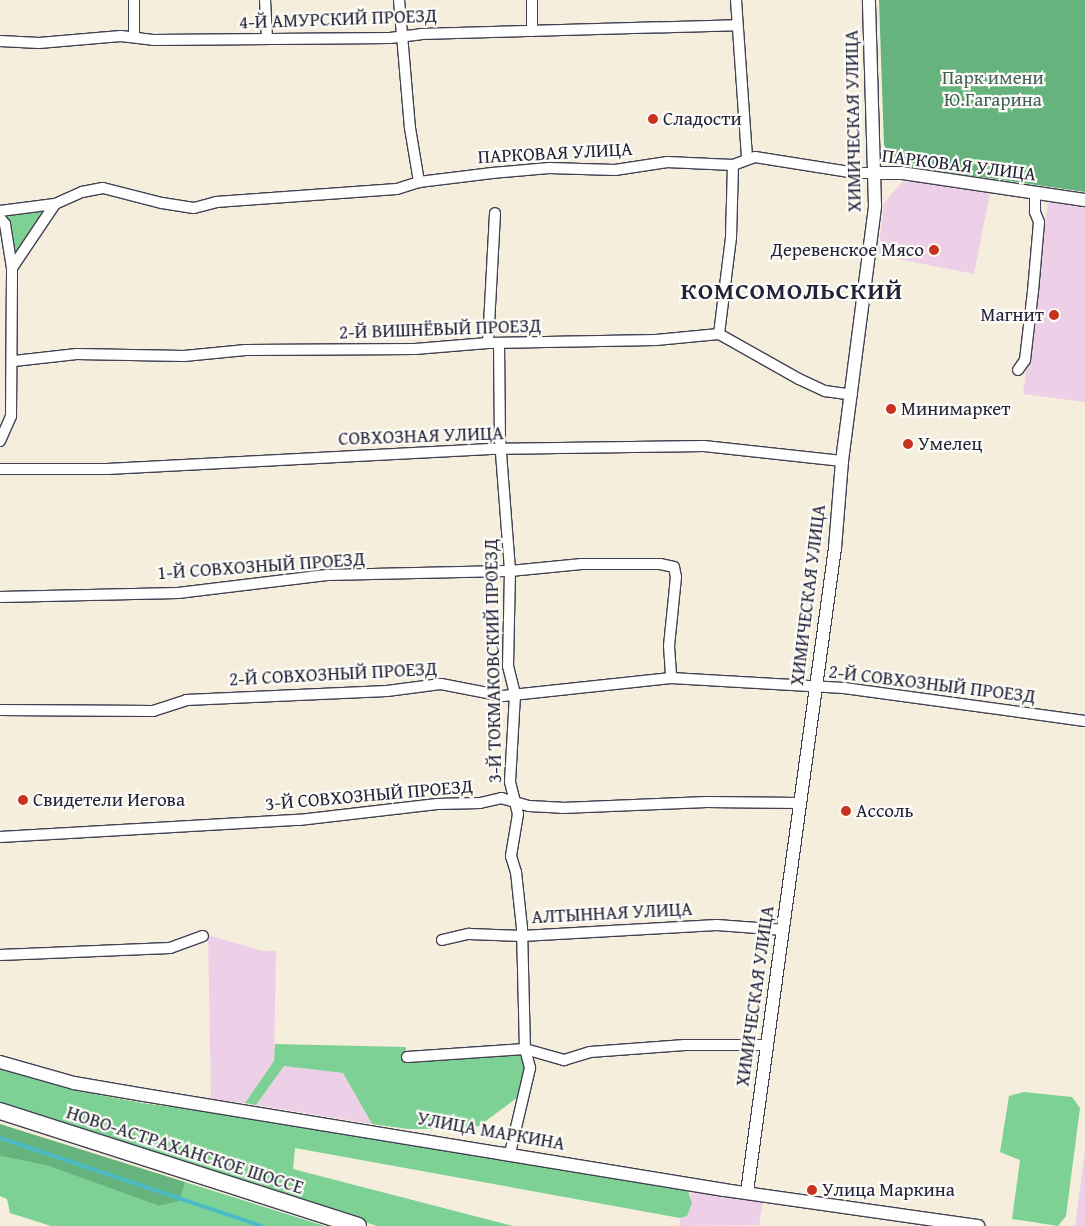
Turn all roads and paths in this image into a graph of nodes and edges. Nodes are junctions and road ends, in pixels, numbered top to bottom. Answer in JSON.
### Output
{"nodes":[{"id":1,"x":134,"y":0,"type":"edge"},
{"id":2,"x":265,"y":0,"type":"edge"},
{"id":3,"x":399,"y":0,"type":"edge"},
{"id":4,"x":532,"y":0,"type":"edge"},
{"id":5,"x":736,"y":0,"type":"edge"},
{"id":6,"x":869,"y":0,"type":"edge"},
{"id":7,"x":737,"y":25,"type":"junction"},
{"id":8,"x":532,"y":31,"type":"junction"},
{"id":9,"x":134,"y":36,"type":"junction"},
{"id":10,"x":404,"y":36,"type":"junction"},
{"id":11,"x":267,"y":38,"type":"junction"},
{"id":12,"x":0,"y":41,"type":"edge"},
{"id":13,"x":747,"y":158,"type":"junction"},
{"id":14,"x":733,"y":164,"type":"junction"},
{"id":15,"x":876,"y":173,"type":"junction"},
{"id":16,"x":419,"y":182,"type":"junction"},
{"id":17,"x":1035,"y":194,"type":"junction"},
{"id":18,"x":1085,"y":200,"type":"edge"},
{"id":19,"x":55,"y":204,"type":"junction"},
{"id":20,"x":0,"y":211,"type":"edge"},
{"id":21,"x":495,"y":213,"type":"dead end"},
{"id":22,"x":0,"y":218,"type":"edge"},
{"id":23,"x":12,"y":268,"type":"junction"},
{"id":24,"x":719,"y":334,"type":"junction"},
{"id":25,"x":494,"y":343,"type":"junction"},
{"id":26,"x":14,"y":361,"type":"junction"},
{"id":27,"x":1018,"y":370,"type":"dead end"},
{"id":28,"x":852,"y":395,"type":"junction"},
{"id":29,"x":0,"y":442,"type":"edge"},
{"id":30,"x":503,"y":450,"type":"junction"},
{"id":31,"x":842,"y":461,"type":"junction"},
{"id":32,"x":0,"y":469,"type":"edge"},
{"id":33,"x":510,"y":571,"type":"junction"},
{"id":34,"x":0,"y":596,"type":"edge"},
{"id":35,"x":671,"y":678,"type":"junction"},
{"id":36,"x":816,"y":688,"type":"junction"},
{"id":37,"x":515,"y":695,"type":"junction"},
{"id":38,"x":0,"y":710,"type":"edge"},
{"id":39,"x":1085,"y":722,"type":"edge"},
{"id":40,"x":518,"y":804,"type":"junction"},
{"id":41,"x":799,"y":804,"type":"junction"},
{"id":42,"x":0,"y":838,"type":"edge"},
{"id":43,"x":784,"y":930,"type":"junction"},
{"id":44,"x":204,"y":936,"type":"dead end"},
{"id":45,"x":522,"y":936,"type":"junction"},
{"id":46,"x":442,"y":940,"type":"dead end"},
{"id":47,"x":0,"y":956,"type":"edge"},
{"id":48,"x":767,"y":1045,"type":"junction"},
{"id":49,"x":525,"y":1049,"type":"junction"},
{"id":50,"x":407,"y":1057,"type":"dead end"},
{"id":51,"x":0,"y":1062,"type":"edge"},
{"id":52,"x":0,"y":1112,"type":"edge"},
{"id":53,"x":510,"y":1153,"type":"junction"},
{"id":54,"x":747,"y":1192,"type":"junction"},
{"id":55,"x":358,"y":1226,"type":"edge"},
{"id":56,"x":978,"y":1226,"type":"edge"}],
"edges":[{"from":1,"to":9,"type":"street"},
{"from":2,"to":11,"type":"street"},
{"from":3,"to":10,"type":"street"},
{"from":4,"to":8,"type":"street"},
{"from":5,"to":7,"type":"street"},
{"from":6,"to":15,"type":"street","name":"ХИМИЧЕСКАЯ УЛИЦА"},
{"from":7,"to":8,"type":"street","name":"4-Й АМУРСКИЙ ПРОЕЗД"},
{"from":7,"to":13,"type":"street"},
{"from":8,"to":10,"type":"street","name":"4-Й АМУРСКИЙ ПРОЕЗД"},
{"from":9,"to":11,"type":"street","name":"4-Й АМУРСКИЙ ПРОЕЗД"},
{"from":9,"to":12,"type":"street","name":"4-Й АМУРСКИЙ ПРОЕЗД"},
{"from":10,"to":11,"type":"street","name":"4-Й АМУРСКИЙ ПРОЕЗД"},
{"from":10,"to":16,"type":"street"},
{"from":13,"to":14,"type":"street","name":"ПАРКОВАЯ УЛИЦА"},
{"from":13,"to":15,"type":"street","name":"ПАРКОВАЯ УЛИЦА"},
{"from":14,"to":16,"type":"street","name":"ПАРКОВАЯ УЛИЦА"},
{"from":14,"to":24,"type":"street"},
{"from":15,"to":17,"type":"street","name":"ПАРКОВАЯ УЛИЦА"},
{"from":15,"to":28,"type":"street","name":"ХИМИЧЕСКАЯ УЛИЦА"},
{"from":16,"to":19,"type":"street","name":"ПАРКОВАЯ УЛИЦА"},
{"from":17,"to":18,"type":"street","name":"ПАРКОВАЯ УЛИЦА"},
{"from":17,"to":27,"type":"street"},
{"from":19,"to":20,"type":"street","name":"ПАРКОВАЯ УЛИЦА"},
{"from":19,"to":23,"type":"street"},
{"from":21,"to":25,"type":"street","name":"3-Й ТОКМАКОВСКИЙ ПРОЕЗД"},
{"from":22,"to":23,"type":"street"},
{"from":23,"to":26,"type":"street"},
{"from":24,"to":25,"type":"street","name":"2-Й ВИШНЁВЫЙ ПРОЕЗД"},
{"from":24,"to":28,"type":"street"},
{"from":25,"to":26,"type":"street","name":"2-Й ВИШНЁВЫЙ ПРОЕЗД"},
{"from":25,"to":30,"type":"street","name":"3-Й ТОКМАКОВСКИЙ ПРОЕЗД"},
{"from":26,"to":29,"type":"street"},
{"from":28,"to":31,"type":"street","name":"ХИМИЧЕСКАЯ УЛИЦА"},
{"from":30,"to":31,"type":"street","name":"СОВХОЗНАЯ УЛИЦА"},
{"from":30,"to":32,"type":"street","name":"СОВХОЗНАЯ УЛИЦА"},
{"from":30,"to":33,"type":"street","name":"3-Й ТОКМАКОВСКИЙ ПРОЕЗД"},
{"from":31,"to":36,"type":"street","name":"ХИМИЧЕСКАЯ УЛИЦА"},
{"from":33,"to":34,"type":"street","name":"1-Й СОВХОЗНЫЙ ПРОЕЗД"},
{"from":33,"to":35,"type":"street","name":"1-Й СОВХОЗНЫЙ ПРОЕЗД"},
{"from":33,"to":37,"type":"street","name":"3-Й ТОКМАКОВСКИЙ ПРОЕЗД"},
{"from":35,"to":36,"type":"street","name":"2-Й СОВХОЗНЫЙ ПРОЕЗД"},
{"from":35,"to":37,"type":"street","name":"2-Й СОВХОЗНЫЙ ПРОЕЗД"},
{"from":36,"to":39,"type":"street","name":"2-Й СОВХОЗНЫЙ ПРОЕЗД"},
{"from":36,"to":41,"type":"street","name":"ХИМИЧЕСКАЯ УЛИЦА"},
{"from":37,"to":38,"type":"street","name":"2-Й СОВХОЗНЫЙ ПРОЕЗД"},
{"from":37,"to":40,"type":"street","name":"3-Й ТОКМАКОВСКИЙ ПРОЕЗД"},
{"from":40,"to":41,"type":"street","name":"3-Й СОВХОЗНЫЙ ПРОЕЗД"},
{"from":40,"to":42,"type":"street","name":"3-Й СОВХОЗНЫЙ ПРОЕЗД"},
{"from":40,"to":45,"type":"street","name":"3-Й ТОКМАКОВСКИЙ ПРОЕЗД"},
{"from":41,"to":43,"type":"street","name":"ХИМИЧЕСКАЯ УЛИЦА"},
{"from":43,"to":45,"type":"street","name":"АЛТЫННАЯ УЛИЦА"},
{"from":43,"to":48,"type":"street","name":"ХИМИЧЕСКАЯ УЛИЦА"},
{"from":44,"to":47,"type":"street"},
{"from":45,"to":46,"type":"street","name":"АЛТЫННАЯ УЛИЦА"},
{"from":45,"to":49,"type":"street","name":"3-Й ТОКМАКОВСКИЙ ПРОЕЗД"},
{"from":48,"to":49,"type":"street"},
{"from":48,"to":54,"type":"street","name":"ХИМИЧЕСКАЯ УЛИЦА"},
{"from":49,"to":50,"type":"street"},
{"from":49,"to":53,"type":"street","name":"3-Й ТОКМАКОВСКИЙ ПРОЕЗД"},
{"from":51,"to":53,"type":"street","name":"УЛИЦА МАРКИНА"},
{"from":52,"to":55,"type":"main road","name":"НОВО-АСТРАХАНСКОЕ ШОССЕ"},
{"from":53,"to":54,"type":"street","name":"УЛИЦА МАРКИНА"},
{"from":54,"to":56,"type":"street","name":"УЛИЦА МАРКИНА"}]}
